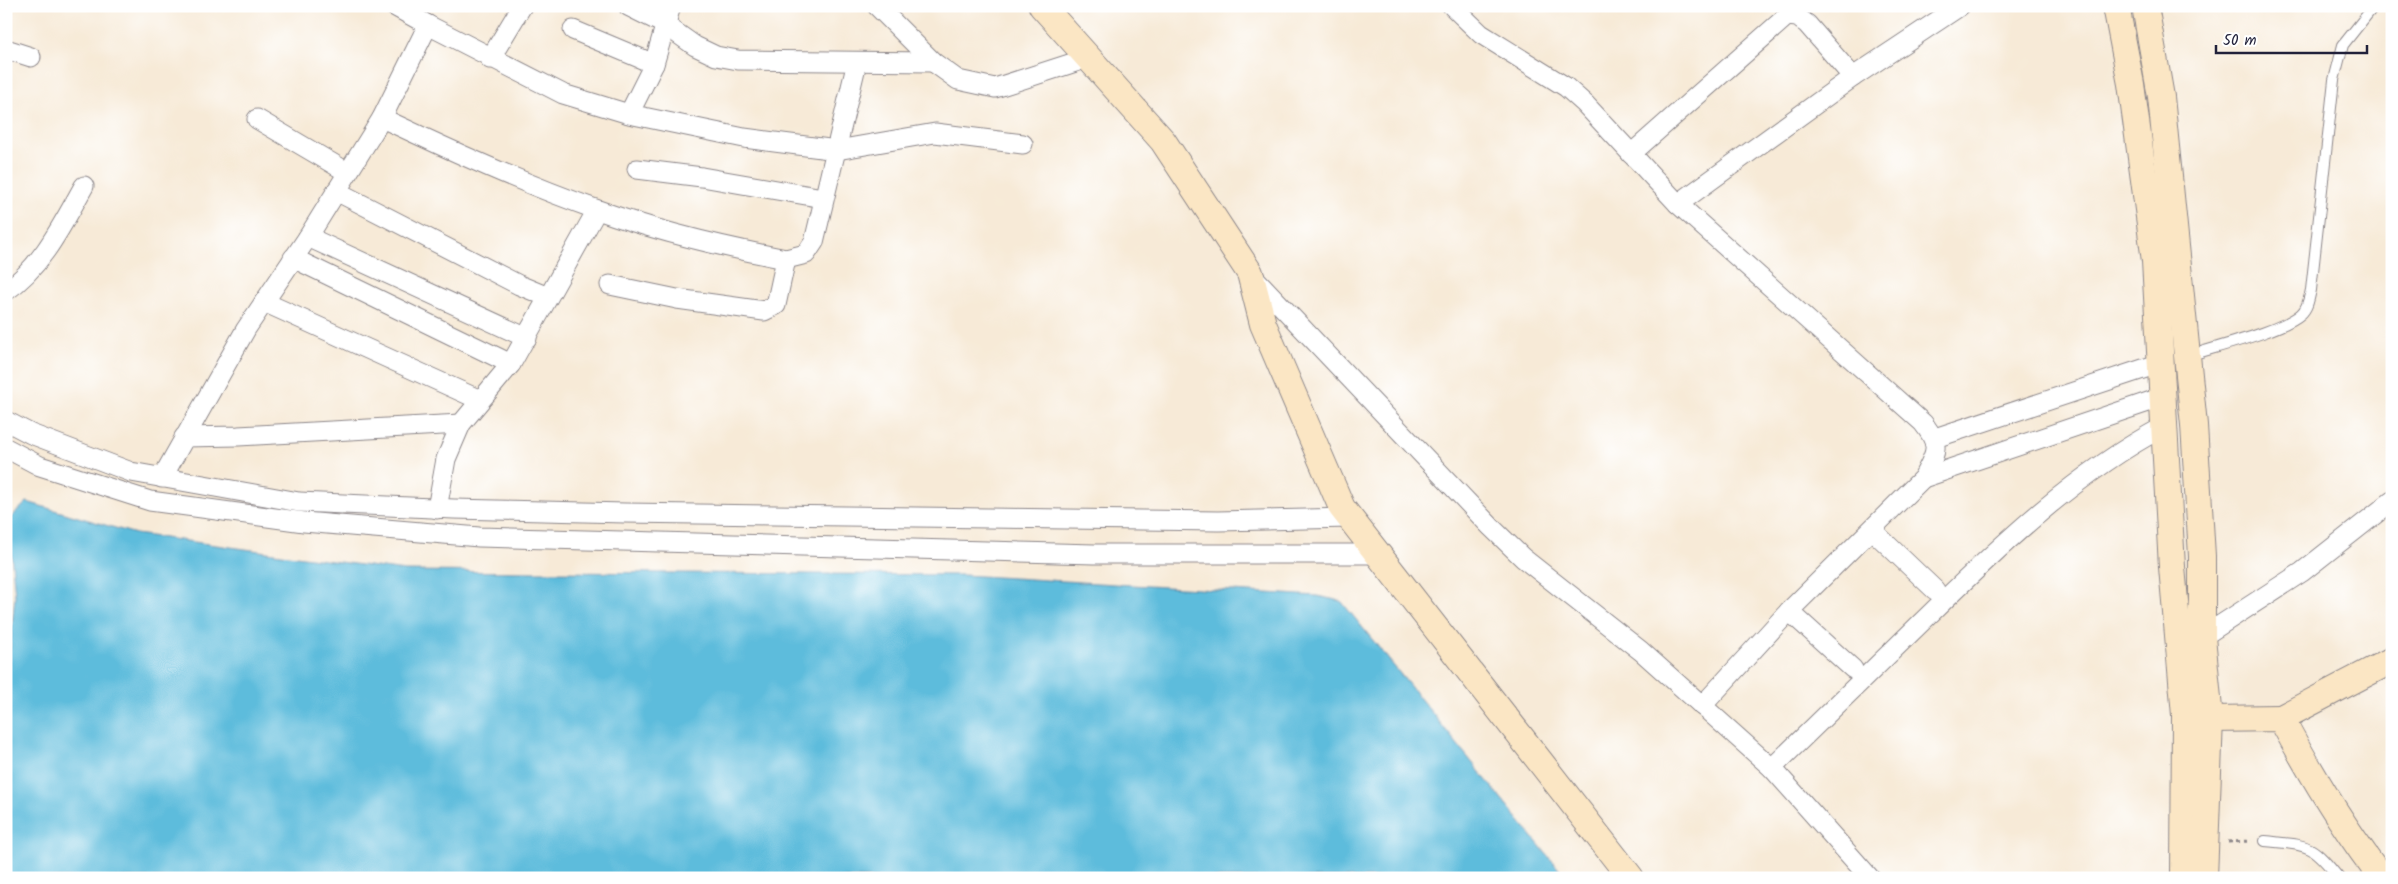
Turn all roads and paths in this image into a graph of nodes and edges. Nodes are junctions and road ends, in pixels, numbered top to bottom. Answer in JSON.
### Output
{"nodes":[{"id":1,"x":394,"y":6,"type":"edge"},
{"id":2,"x":522,"y":6,"type":"edge"},
{"id":3,"x":628,"y":6,"type":"edge"},
{"id":4,"x":671,"y":6,"type":"edge"},
{"id":5,"x":877,"y":6,"type":"edge"},
{"id":6,"x":1042,"y":6,"type":"edge"},
{"id":7,"x":1452,"y":6,"type":"edge"},
{"id":8,"x":1960,"y":6,"type":"edge"},
{"id":9,"x":2116,"y":6,"type":"edge"},
{"id":10,"x":2145,"y":6,"type":"edge"},
{"id":11,"x":2374,"y":6,"type":"edge"},
{"id":12,"x":664,"y":24,"type":"junction"},
{"id":13,"x":428,"y":25,"type":"junction"},
{"id":14,"x":573,"y":30,"type":"dead end"},
{"id":15,"x":6,"y":49,"type":"edge"},
{"id":16,"x":31,"y":56,"type":"dead end"},
{"id":17,"x":1088,"y":58,"type":"junction"},
{"id":18,"x":490,"y":59,"type":"junction"},
{"id":19,"x":2154,"y":60,"type":"junction"},
{"id":20,"x":857,"y":62,"type":"junction"},
{"id":21,"x":933,"y":62,"type":"junction"},
{"id":22,"x":2127,"y":63,"type":"junction"},
{"id":23,"x":654,"y":64,"type":"junction"},
{"id":24,"x":1853,"y":77,"type":"junction"},
{"id":25,"x":630,"y":114,"type":"junction"},
{"id":26,"x":382,"y":118,"type":"junction"},
{"id":27,"x":257,"y":119,"type":"dead end"},
{"id":28,"x":1023,"y":144,"type":"dead end"},
{"id":29,"x":837,"y":150,"type":"junction"},
{"id":30,"x":1630,"y":154,"type":"junction"},
{"id":31,"x":638,"y":169,"type":"dead end"},
{"id":32,"x":347,"y":172,"type":"junction"},
{"id":33,"x":84,"y":186,"type":"dead end"},
{"id":34,"x":336,"y":191,"type":"junction"},
{"id":35,"x":823,"y":198,"type":"junction"},
{"id":36,"x":1678,"y":204,"type":"junction"},
{"id":37,"x":597,"y":210,"type":"junction"},
{"id":38,"x":308,"y":237,"type":"junction"},
{"id":39,"x":2163,"y":237,"type":"junction"},
{"id":40,"x":293,"y":258,"type":"junction"},
{"id":41,"x":786,"y":259,"type":"junction"},
{"id":42,"x":1250,"y":273,"type":"junction"},
{"id":43,"x":610,"y":285,"type":"dead end"},
{"id":44,"x":6,"y":291,"type":"edge"},
{"id":45,"x":548,"y":297,"type":"junction"},
{"id":46,"x":264,"y":302,"type":"junction"},
{"id":47,"x":527,"y":338,"type":"junction"},
{"id":48,"x":511,"y":364,"type":"junction"},
{"id":49,"x":2189,"y":368,"type":"junction"},
{"id":50,"x":2162,"y":381,"type":"junction"},
{"id":51,"x":480,"y":400,"type":"junction"},
{"id":52,"x":6,"y":421,"type":"edge"},
{"id":53,"x":462,"y":424,"type":"junction"},
{"id":54,"x":2165,"y":426,"type":"junction"},
{"id":55,"x":184,"y":437,"type":"junction"},
{"id":56,"x":1935,"y":438,"type":"junction"},
{"id":57,"x":6,"y":448,"type":"edge"},
{"id":58,"x":162,"y":478,"type":"junction"},
{"id":59,"x":1923,"y":478,"type":"junction"},
{"id":60,"x":2392,"y":500,"type":"edge"},
{"id":61,"x":437,"y":509,"type":"junction"},
{"id":62,"x":677,"y":514,"type":"junction"},
{"id":63,"x":1349,"y":518,"type":"junction"},
{"id":64,"x":1872,"y":530,"type":"junction"},
{"id":65,"x":674,"y":542,"type":"junction"},
{"id":66,"x":1376,"y":554,"type":"junction"},
{"id":67,"x":1935,"y":590,"type":"dead end"},
{"id":68,"x":1789,"y":611,"type":"junction"},
{"id":69,"x":2202,"y":637,"type":"junction"},
{"id":70,"x":2392,"y":660,"type":"edge"},
{"id":71,"x":1853,"y":669,"type":"dead end"},
{"id":72,"x":1702,"y":706,"type":"junction"},
{"id":73,"x":2197,"y":717,"type":"junction"},
{"id":74,"x":2281,"y":718,"type":"junction"},
{"id":75,"x":1772,"y":768,"type":"junction"},
{"id":76,"x":2265,"y":841,"type":"joint"},
{"id":77,"x":2205,"y":842,"type":"junction"},
{"id":78,"x":1631,"y":878,"type":"edge"},
{"id":79,"x":1870,"y":878,"type":"edge"},
{"id":80,"x":2184,"y":878,"type":"edge"},
{"id":81,"x":2204,"y":878,"type":"edge"},
{"id":82,"x":2339,"y":878,"type":"edge"},
{"id":83,"x":2382,"y":878,"type":"edge"}],
"edges":[{"from":1,"to":13,"type":"street"},
{"from":2,"to":18,"type":"street"},
{"from":3,"to":12,"type":"street"},
{"from":4,"to":12,"type":"street"},
{"from":5,"to":21,"type":"street"},
{"from":6,"to":17,"type":"street"},
{"from":7,"to":30,"type":"street"},
{"from":8,"to":24,"type":"street"},
{"from":9,"to":22,"type":"street"},
{"from":10,"to":19,"type":"street"},
{"from":11,"to":49,"type":"lane"},
{"from":12,"to":20,"type":"street"},
{"from":12,"to":23,"type":"street"},
{"from":13,"to":18,"type":"street"},
{"from":13,"to":26,"type":"street"},
{"from":14,"to":23,"type":"street"},
{"from":15,"to":16,"type":"street"},
{"from":17,"to":21,"type":"street"},
{"from":17,"to":42,"type":"street"},
{"from":18,"to":25,"type":"street"},
{"from":19,"to":22,"type":"street"},
{"from":19,"to":39,"type":"street"},
{"from":20,"to":21,"type":"street"},
{"from":20,"to":29,"type":"street"},
{"from":22,"to":39,"type":"street"},
{"from":23,"to":25,"type":"street"},
{"from":24,"to":30,"type":"street"},
{"from":24,"to":36,"type":"street"},
{"from":25,"to":29,"type":"street"},
{"from":26,"to":32,"type":"street"},
{"from":26,"to":37,"type":"street"},
{"from":27,"to":32,"type":"street"},
{"from":28,"to":29,"type":"street"},
{"from":29,"to":35,"type":"street"},
{"from":30,"to":36,"type":"street"},
{"from":31,"to":35,"type":"street"},
{"from":32,"to":34,"type":"street"},
{"from":33,"to":44,"type":"street"},
{"from":34,"to":38,"type":"street"},
{"from":34,"to":45,"type":"street"},
{"from":35,"to":41,"type":"street"},
{"from":36,"to":56,"type":"street"},
{"from":37,"to":41,"type":"street"},
{"from":37,"to":45,"type":"street"},
{"from":38,"to":40,"type":"street"},
{"from":38,"to":47,"type":"street"},
{"from":39,"to":49,"type":"street"},
{"from":39,"to":50,"type":"street"},
{"from":40,"to":46,"type":"street"},
{"from":40,"to":48,"type":"street"},
{"from":41,"to":43,"type":"street"},
{"from":42,"to":63,"type":"street"},
{"from":42,"to":72,"type":"street"},
{"from":45,"to":47,"type":"street"},
{"from":46,"to":51,"type":"street"},
{"from":46,"to":55,"type":"street"},
{"from":47,"to":48,"type":"street"},
{"from":48,"to":51,"type":"street"},
{"from":49,"to":50,"type":"street"},
{"from":49,"to":69,"type":"street"},
{"from":50,"to":54,"type":"street"},
{"from":50,"to":56,"type":"street"},
{"from":50,"to":59,"type":"street"},
{"from":51,"to":53,"type":"street"},
{"from":52,"to":58,"type":"street"},
{"from":53,"to":55,"type":"street"},
{"from":53,"to":61,"type":"street"},
{"from":54,"to":73,"type":"street"},
{"from":54,"to":75,"type":"street"},
{"from":55,"to":58,"type":"street"},
{"from":56,"to":59,"type":"street"},
{"from":57,"to":65,"type":"street"},
{"from":58,"to":61,"type":"street"},
{"from":59,"to":64,"type":"street"},
{"from":60,"to":69,"type":"street"},
{"from":61,"to":62,"type":"street"},
{"from":62,"to":63,"type":"street"},
{"from":62,"to":65,"type":"street"},
{"from":63,"to":66,"type":"street"},
{"from":64,"to":67,"type":"street"},
{"from":64,"to":68,"type":"street"},
{"from":65,"to":66,"type":"street"},
{"from":66,"to":78,"type":"street"},
{"from":68,"to":71,"type":"street"},
{"from":68,"to":72,"type":"street"},
{"from":69,"to":73,"type":"street"},
{"from":70,"to":74,"type":"street"},
{"from":72,"to":75,"type":"street"},
{"from":73,"to":74,"type":"street"},
{"from":73,"to":77,"type":"street"},
{"from":73,"to":80,"type":"street"},
{"from":74,"to":83,"type":"street"},
{"from":75,"to":79,"type":"street"},
{"from":76,"to":77,"type":"path"},
{"from":76,"to":82,"type":"lane"},
{"from":77,"to":81,"type":"street"}]}
